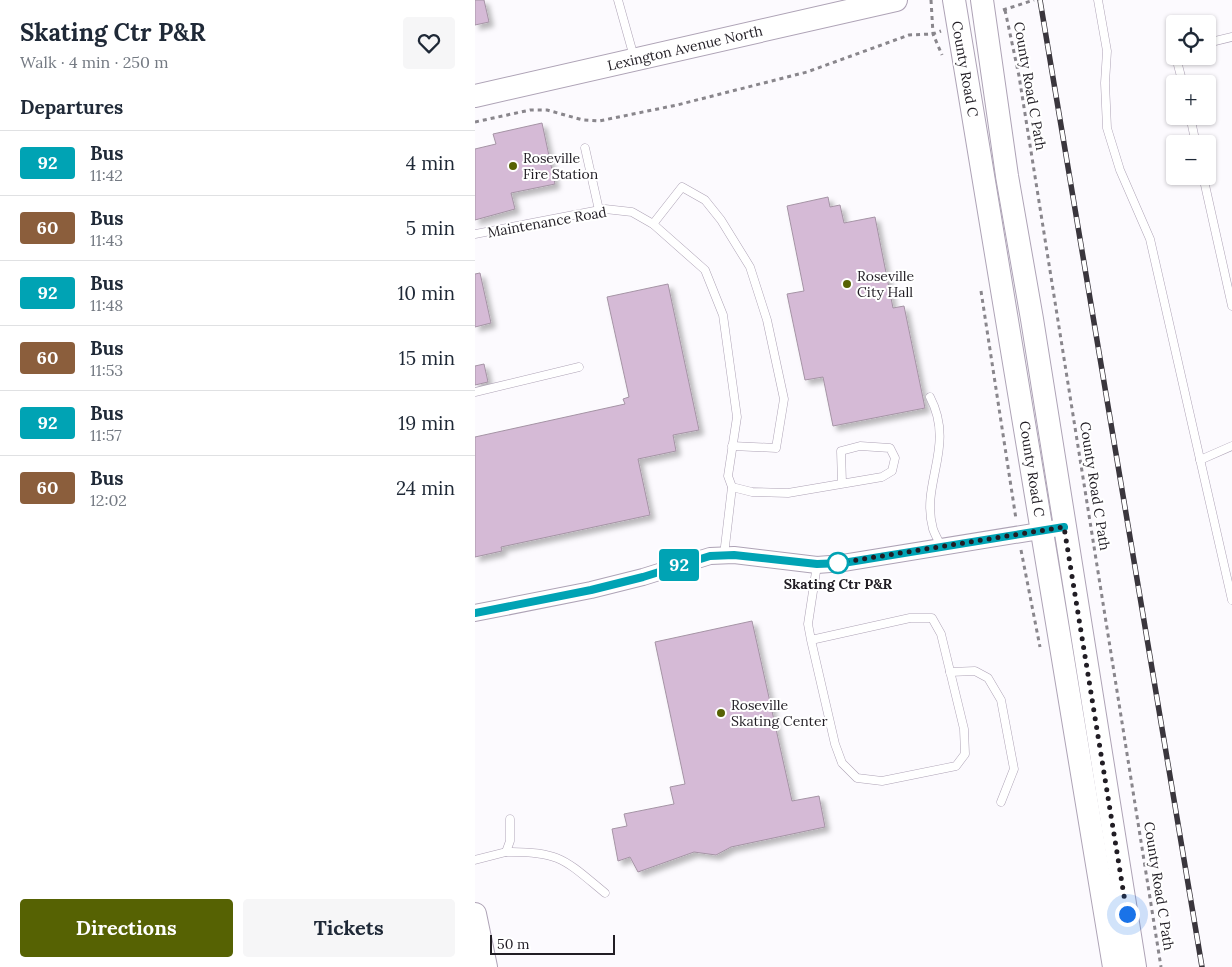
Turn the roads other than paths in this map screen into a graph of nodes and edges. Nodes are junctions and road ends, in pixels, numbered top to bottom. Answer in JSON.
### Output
{"nodes":[{"id":1,"x":618,"y":0,"type":"edge"},
{"id":2,"x":896,"y":0,"type":"edge"},
{"id":3,"x":954,"y":0,"type":"edge"},
{"id":4,"x":982,"y":0,"type":"edge"},
{"id":5,"x":1098,"y":0,"type":"edge"},
{"id":6,"x":1232,"y":37,"type":"edge"},
{"id":7,"x":1216,"y":41,"type":"edge"},
{"id":8,"x":635,"y":59,"type":"junction"},
{"id":9,"x":475,"y":96,"type":"edge"},
{"id":10,"x":585,"y":148,"type":"dead end"},
{"id":11,"x":1205,"y":185,"type":"edge"},
{"id":12,"x":599,"y":210,"type":"junction"},
{"id":13,"x":653,"y":224,"type":"junction"},
{"id":14,"x":475,"y":234,"type":"edge"},
{"id":15,"x":1232,"y":306,"type":"edge"},
{"id":16,"x":579,"y":367,"type":"dead end"},
{"id":17,"x":475,"y":392,"type":"edge"},
{"id":18,"x":930,"y":397,"type":"dead end"},
{"id":19,"x":733,"y":446,"type":"junction"},
{"id":20,"x":1232,"y":446,"type":"edge"},
{"id":21,"x":1200,"y":460,"type":"junction"},
{"id":22,"x":842,"y":483,"type":"junction"},
{"id":23,"x":732,"y":487,"type":"junction"},
{"id":24,"x":1064,"y":527,"type":"junction"},
{"id":25,"x":1041,"y":530,"type":"junction"},
{"id":26,"x":941,"y":547,"type":"junction"},
{"id":27,"x":724,"y":555,"type":"junction"},
{"id":28,"x":817,"y":564,"type":"junction"},
{"id":29,"x":1232,"y":600,"type":"edge"},
{"id":30,"x":475,"y":613,"type":"edge"},
{"id":31,"x":811,"y":640,"type":"junction"},
{"id":32,"x":950,"y":672,"type":"junction"},
{"id":33,"x":1001,"y":802,"type":"dead end"},
{"id":34,"x":510,"y":819,"type":"dead end"},
{"id":35,"x":506,"y":852,"type":"junction"},
{"id":36,"x":475,"y":860,"type":"edge"},
{"id":37,"x":605,"y":893,"type":"dead end"},
{"id":38,"x":475,"y":914,"type":"edge"},
{"id":39,"x":486,"y":967,"type":"edge"},
{"id":40,"x":1114,"y":967,"type":"edge"},
{"id":41,"x":1135,"y":967,"type":"edge"}],
"edges":[{"from":1,"to":8,"type":"lane"},
{"from":2,"to":8,"type":"main road","name":"Lexington Avenue North"},
{"from":3,"to":25,"type":"main road","name":"County Road C"},
{"from":4,"to":24,"type":"main road","name":"County Road C"},
{"from":5,"to":21,"type":"lane"},
{"from":6,"to":7,"type":"lane"},
{"from":8,"to":9,"type":"main road","name":"Lexington Avenue North"},
{"from":10,"to":12,"type":"lane"},
{"from":11,"to":15,"type":"lane"},
{"from":12,"to":13,"type":"lane","name":"Maintenance Road"},
{"from":12,"to":14,"type":"lane","name":"Maintenance Road"},
{"from":13,"to":19,"type":"lane","name":"Maintenance Road"},
{"from":13,"to":19,"type":"lane"},
{"from":16,"to":17,"type":"lane"},
{"from":18,"to":26,"type":"lane"},
{"from":19,"to":23,"type":"lane","name":"Maintenance Road"},
{"from":20,"to":21,"type":"lane"},
{"from":21,"to":29,"type":"lane"},
{"from":22,"to":22,"type":"lane"},
{"from":22,"to":23,"type":"lane"},
{"from":23,"to":27,"type":"lane","name":"Maintenance Road"},
{"from":24,"to":25,"type":"street"},
{"from":24,"to":41,"type":"main road","name":"County Road C"},
{"from":25,"to":26,"type":"street"},
{"from":25,"to":40,"type":"main road","name":"County Road C"},
{"from":26,"to":28,"type":"street"},
{"from":27,"to":28,"type":"street"},
{"from":27,"to":30,"type":"street"},
{"from":28,"to":31,"type":"lane"},
{"from":31,"to":32,"type":"lane"},
{"from":31,"to":32,"type":"lane"},
{"from":32,"to":33,"type":"lane"},
{"from":34,"to":35,"type":"lane"},
{"from":35,"to":36,"type":"lane"},
{"from":35,"to":37,"type":"lane"},
{"from":38,"to":39,"type":"main road"}]}
